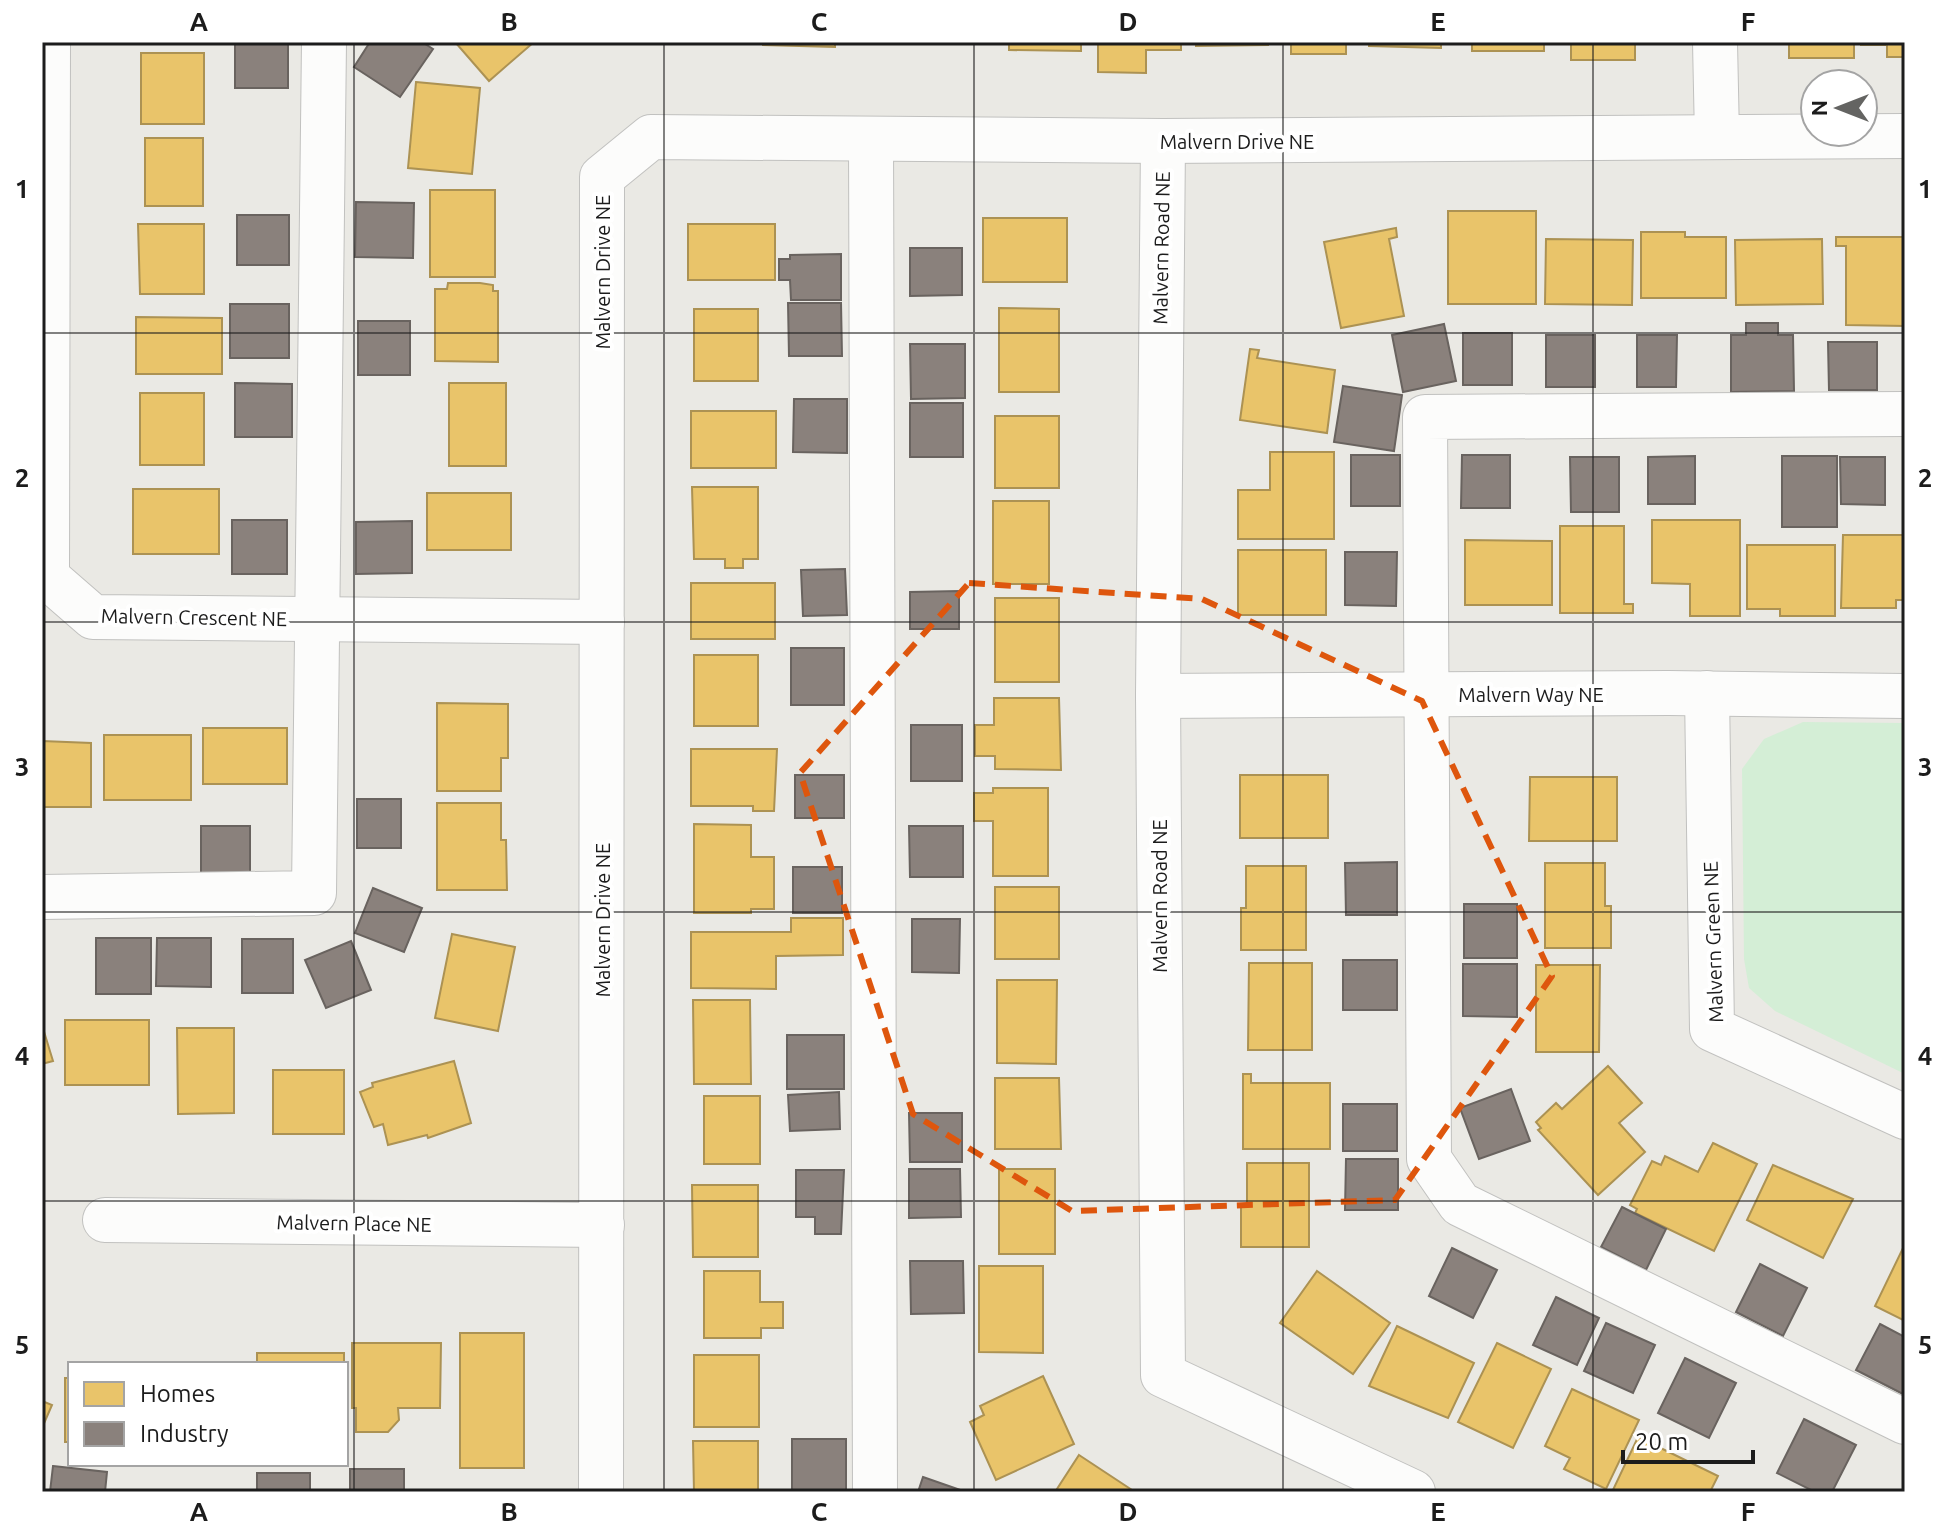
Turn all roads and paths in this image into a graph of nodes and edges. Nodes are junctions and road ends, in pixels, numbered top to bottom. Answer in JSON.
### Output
{"nodes":[{"id":1,"x":48,"y":42,"type":"edge"},
{"id":2,"x":324,"y":42,"type":"edge"},
{"id":3,"x":1715,"y":42,"type":"edge"},
{"id":4,"x":1905,"y":136,"type":"edge"},
{"id":5,"x":1717,"y":137,"type":"junction"},
{"id":6,"x":871,"y":139,"type":"junction"},
{"id":7,"x":1163,"y":141,"type":"junction"},
{"id":8,"x":1905,"y":414,"type":"edge"},
{"id":9,"x":318,"y":619,"type":"junction"},
{"id":10,"x":602,"y":622,"type":"junction"},
{"id":11,"x":1707,"y":693,"type":"junction"},
{"id":12,"x":1425,"y":695,"type":"junction"},
{"id":13,"x":1158,"y":696,"type":"junction"},
{"id":14,"x":1905,"y":696,"type":"edge"},
{"id":15,"x":42,"y":897,"type":"edge"},
{"id":16,"x":1905,"y":1117,"type":"edge"},
{"id":17,"x":105,"y":1220,"type":"dead end"},
{"id":18,"x":602,"y":1225,"type":"junction"},
{"id":19,"x":1905,"y":1422,"type":"edge"},
{"id":20,"x":601,"y":1492,"type":"edge"},
{"id":21,"x":875,"y":1492,"type":"edge"},
{"id":22,"x":1413,"y":1492,"type":"edge"}],
"edges":[{"from":1,"to":9,"type":"street","name":"Malvern Crescent NE"},
{"from":2,"to":9,"type":"street"},
{"from":3,"to":5,"type":"street"},
{"from":4,"to":5,"type":"street","name":"Malvern Drive NE"},
{"from":5,"to":7,"type":"street","name":"Malvern Drive NE"},
{"from":6,"to":7,"type":"street","name":"Malvern Drive NE"},
{"from":6,"to":10,"type":"street","name":"Malvern Drive NE"},
{"from":6,"to":21,"type":"street"},
{"from":7,"to":13,"type":"street","name":"Malvern Road NE"},
{"from":8,"to":12,"type":"street"},
{"from":9,"to":10,"type":"street","name":"Malvern Crescent NE"},
{"from":9,"to":15,"type":"street"},
{"from":10,"to":18,"type":"street","name":"Malvern Drive NE"},
{"from":11,"to":12,"type":"street","name":"Malvern Way NE"},
{"from":11,"to":14,"type":"street","name":"Malvern Way NE"},
{"from":11,"to":16,"type":"street","name":"Malvern Green NE"},
{"from":12,"to":13,"type":"street","name":"Malvern Way NE"},
{"from":12,"to":19,"type":"street"},
{"from":13,"to":22,"type":"street","name":"Malvern Road NE"},
{"from":17,"to":18,"type":"street","name":"Malvern Place NE"},
{"from":18,"to":20,"type":"street","name":"Malvern Drive NE"}]}
